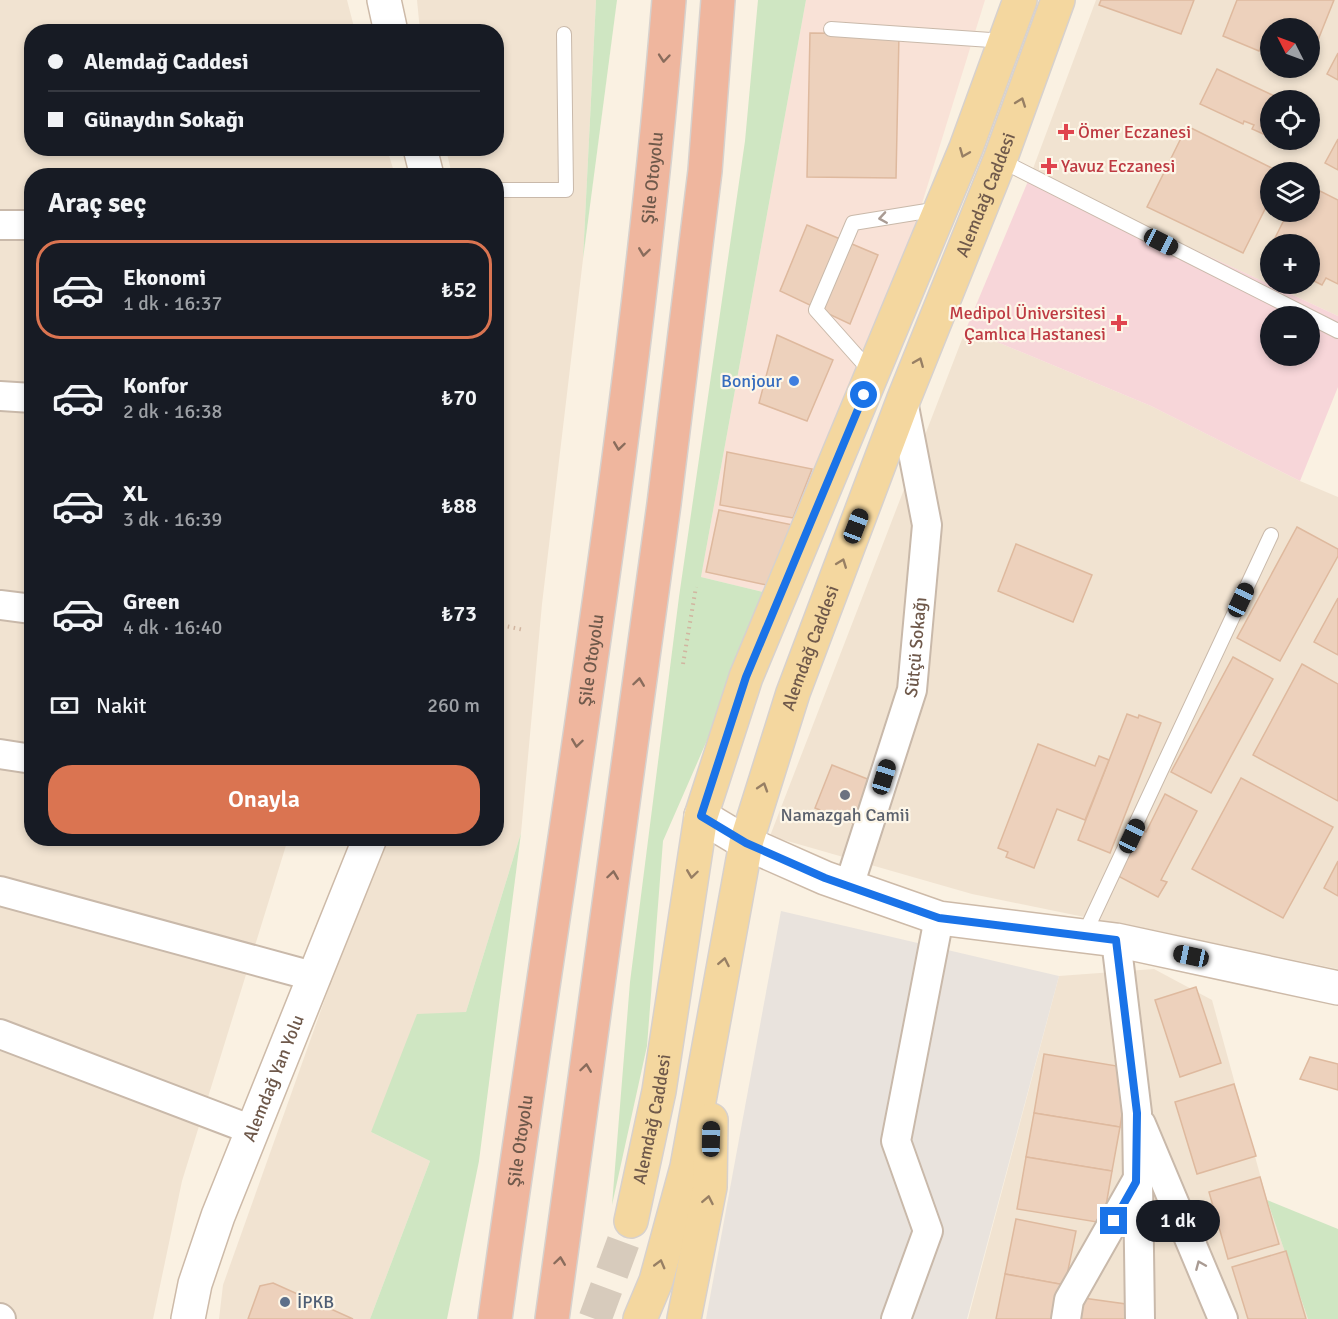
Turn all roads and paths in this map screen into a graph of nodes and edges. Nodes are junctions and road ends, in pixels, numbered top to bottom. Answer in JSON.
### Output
{"nodes":[{"id":1,"x":384,"y":0,"type":"edge"},
{"id":2,"x":669,"y":0,"type":"edge"},
{"id":3,"x":718,"y":0,"type":"edge"},
{"id":4,"x":1020,"y":0,"type":"edge"},
{"id":5,"x":1058,"y":0,"type":"edge"},
{"id":6,"x":389,"y":24,"type":"edge"},
{"id":7,"x":831,"y":29,"type":"dead end"},
{"id":8,"x":564,"y":34,"type":"dead end"},
{"id":9,"x":1005,"y":41,"type":"junction"},
{"id":10,"x":1000,"y":160,"type":"junction"},
{"id":11,"x":504,"y":190,"type":"edge"},
{"id":12,"x":941,"y":209,"type":"junction"},
{"id":13,"x":0,"y":225,"type":"edge"},
{"id":14,"x":24,"y":225,"type":"edge"},
{"id":15,"x":1338,"y":331,"type":"edge"},
{"id":16,"x":873,"y":374,"type":"junction"},
{"id":17,"x":0,"y":396,"type":"edge"},
{"id":18,"x":24,"y":398,"type":"edge"},
{"id":19,"x":903,"y":401,"type":"junction"},
{"id":20,"x":1271,"y":535,"type":"dead end"},
{"id":21,"x":696,"y":587,"type":"dead end"},
{"id":22,"x":0,"y":605,"type":"edge"},
{"id":23,"x":24,"y":608,"type":"edge"},
{"id":24,"x":504,"y":626,"type":"edge"},
{"id":25,"x":524,"y":630,"type":"dead end"},
{"id":26,"x":683,"y":664,"type":"dead end"},
{"id":27,"x":0,"y":754,"type":"edge"},
{"id":28,"x":24,"y":758,"type":"edge"},
{"id":29,"x":701,"y":816,"type":"junction"},
{"id":30,"x":746,"y":843,"type":"junction"},
{"id":31,"x":367,"y":846,"type":"edge"},
{"id":32,"x":849,"y":886,"type":"junction"},
{"id":33,"x":0,"y":891,"type":"edge"},
{"id":34,"x":939,"y":918,"type":"junction"},
{"id":35,"x":1084,"y":935,"type":"junction"},
{"id":36,"x":1116,"y":940,"type":"junction"},
{"id":37,"x":316,"y":977,"type":"junction"},
{"id":38,"x":1338,"y":988,"type":"edge"},
{"id":39,"x":713,"y":1019,"type":"junction"},
{"id":40,"x":0,"y":1034,"type":"edge"},
{"id":41,"x":530,"y":1066,"type":"junction"},
{"id":42,"x":1137,"y":1113,"type":"junction"},
{"id":43,"x":252,"y":1130,"type":"junction"},
{"id":44,"x":1136,"y":1182,"type":"junction"},
{"id":45,"x":631,"y":1221,"type":"tunnel mouth"},
{"id":46,"x":188,"y":1319,"type":"edge"},
{"id":47,"x":477,"y":1319,"type":"edge"},
{"id":48,"x":495,"y":1319,"type":"edge"},
{"id":49,"x":552,"y":1319,"type":"edge"},
{"id":50,"x":640,"y":1319,"type":"edge"},
{"id":51,"x":684,"y":1319,"type":"edge"},
{"id":52,"x":896,"y":1319,"type":"edge"},
{"id":53,"x":1066,"y":1319,"type":"edge"},
{"id":54,"x":1140,"y":1319,"type":"edge"},
{"id":55,"x":1222,"y":1319,"type":"edge"}],
"edges":[{"from":1,"to":6,"type":"street"},
{"from":2,"to":41,"type":"highway","name":"Şile Otoyolu","one_way":true},
{"from":49,"to":3,"type":"highway","one_way":true},
{"from":4,"to":9,"type":"main road","name":"Alemdağ Caddesi"},
{"from":10,"to":5,"type":"main road","name":"Alemdağ Caddesi","one_way":true},
{"from":7,"to":9,"type":"lane"},
{"from":8,"to":11,"type":"lane"},
{"from":9,"to":12,"type":"main road","name":"Alemdağ Caddesi","one_way":true},
{"from":10,"to":15,"type":"lane"},
{"from":19,"to":10,"type":"main road","name":"Alemdağ Caddesi","one_way":true},
{"from":12,"to":16,"type":"main road","name":"Alemdağ Caddesi"},
{"from":12,"to":16,"type":"lane","one_way":true},
{"from":13,"to":14,"type":"street"},
{"from":16,"to":29,"type":"main road","name":"Alemdağ Caddesi"},
{"from":17,"to":18,"type":"street"},
{"from":30,"to":19,"type":"main road","name":"Alemdağ Caddesi","one_way":true},
{"from":19,"to":32,"type":"street","name":"Sütçü Sokağı"},
{"from":20,"to":35,"type":"lane"},
{"from":21,"to":26,"type":"path"},
{"from":22,"to":23,"type":"street"},
{"from":24,"to":25,"type":"path"},
{"from":27,"to":28,"type":"street"},
{"from":29,"to":30,"type":"street"},
{"from":29,"to":45,"type":"main road","name":"Alemdağ Caddesi","one_way":true},
{"from":30,"to":32,"type":"street"},
{"from":39,"to":30,"type":"main road","name":"Alemdağ Caddesi","one_way":true},
{"from":31,"to":37,"type":"street","name":"Alemdağ Yan Yolu"},
{"from":32,"to":34,"type":"street"},
{"from":33,"to":37,"type":"street"},
{"from":34,"to":35,"type":"street"},
{"from":34,"to":52,"type":"street"},
{"from":35,"to":36,"type":"street"},
{"from":36,"to":38,"type":"street"},
{"from":36,"to":42,"type":"street"},
{"from":37,"to":43,"type":"street","name":"Alemdağ Yan Yolu"},
{"from":50,"to":39,"type":"main road","name":"Alemdağ Caddesi","one_way":true},
{"from":51,"to":39,"type":"main road","one_way":true},
{"from":40,"to":43,"type":"street"},
{"from":41,"to":47,"type":"highway"},
{"from":41,"to":48,"type":"highway","name":"Şile Otoyolu"},
{"from":42,"to":44,"type":"street"},
{"from":55,"to":42,"type":"street","one_way":true},
{"from":43,"to":46,"type":"street","name":"Alemdağ Yan Yolu"},
{"from":44,"to":53,"type":"street"},
{"from":44,"to":54,"type":"street"}]}
